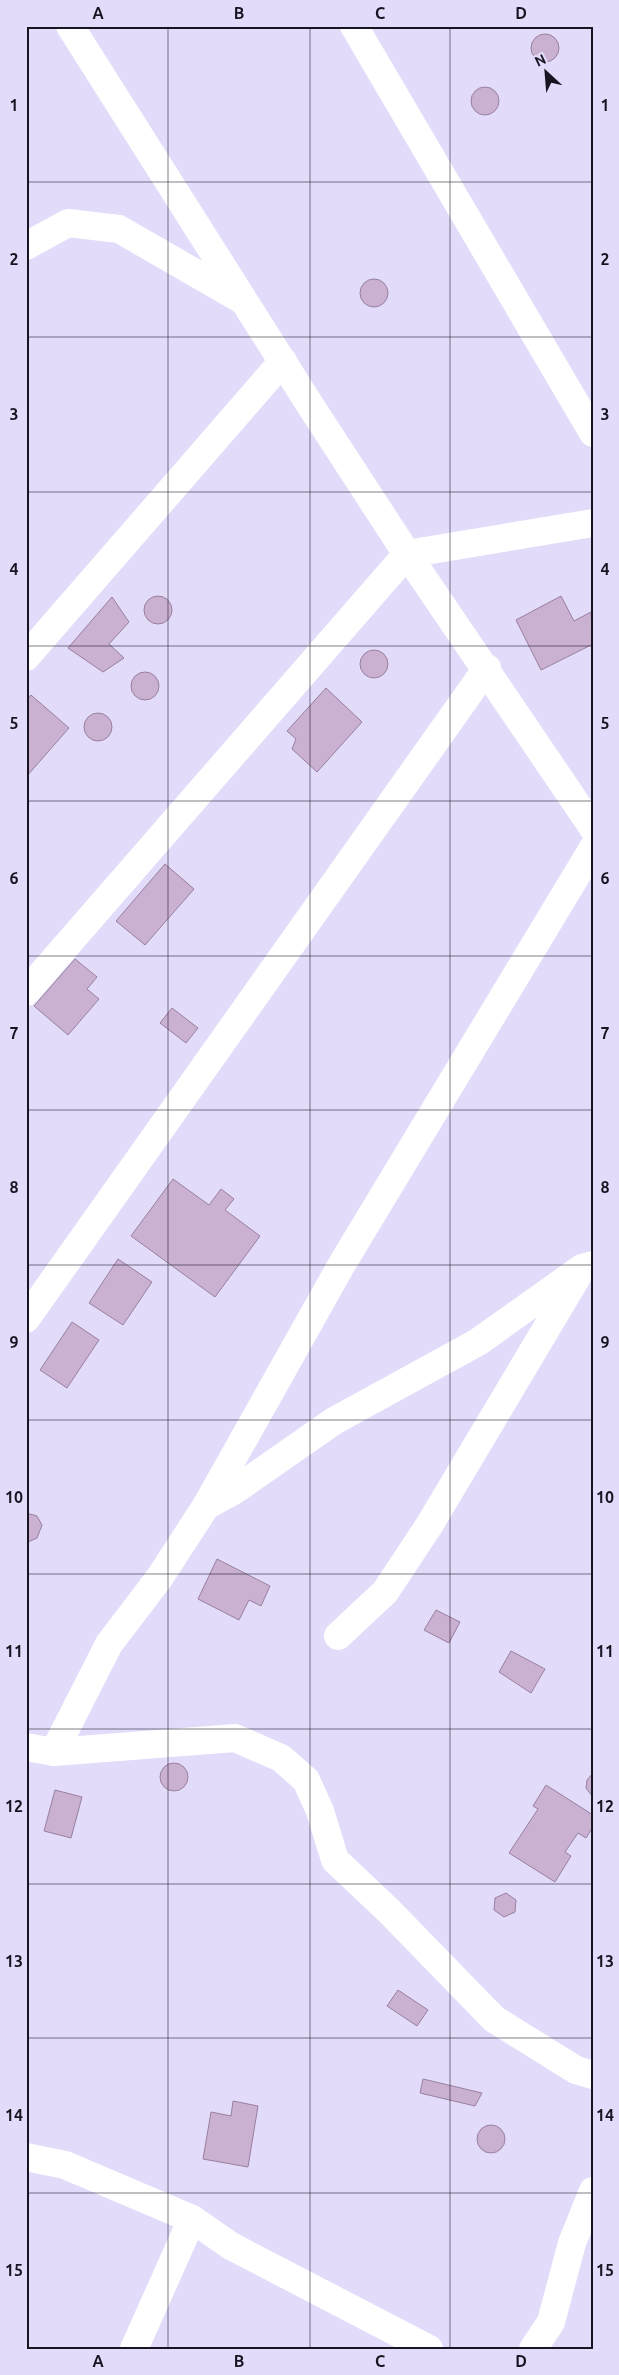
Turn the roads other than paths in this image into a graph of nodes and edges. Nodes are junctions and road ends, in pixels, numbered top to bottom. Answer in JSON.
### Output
{"nodes":[{"id":1,"x":70,"y":26,"type":"edge"},
{"id":2,"x":354,"y":26,"type":"edge"},
{"id":3,"x":26,"y":246,"type":"edge"},
{"id":4,"x":245,"y":302,"type":"junction"},
{"id":5,"x":283,"y":361,"type":"junction"},
{"id":6,"x":593,"y":433,"type":"edge"},
{"id":7,"x":593,"y":523,"type":"edge"},
{"id":8,"x":407,"y":554,"type":"junction"},
{"id":9,"x":26,"y":657,"type":"edge"},
{"id":10,"x":486,"y":668,"type":"junction"},
{"id":11,"x":593,"y":828,"type":"edge"},
{"id":12,"x":593,"y":848,"type":"edge"},
{"id":13,"x":26,"y":992,"type":"edge"},
{"id":14,"x":589,"y":1261,"type":"edge"},
{"id":15,"x":26,"y":1319,"type":"edge"},
{"id":16,"x":206,"y":1506,"type":"junction"},
{"id":17,"x":338,"y":1636,"type":"dead end"},
{"id":18,"x":26,"y":1747,"type":"edge"},
{"id":19,"x":54,"y":1752,"type":"junction"},
{"id":20,"x":593,"y":2075,"type":"edge"},
{"id":21,"x":26,"y":2157,"type":"edge"},
{"id":22,"x":593,"y":2190,"type":"edge"},
{"id":23,"x":192,"y":2219,"type":"junction"},
{"id":24,"x":134,"y":2348,"type":"edge"},
{"id":25,"x":429,"y":2349,"type":"edge"},
{"id":26,"x":533,"y":2349,"type":"edge"}],
"edges":[{"from":1,"to":4,"type":"street"},
{"from":2,"to":6,"type":"street"},
{"from":3,"to":4,"type":"street"},
{"from":4,"to":5,"type":"street"},
{"from":5,"to":8,"type":"street"},
{"from":5,"to":9,"type":"street"},
{"from":7,"to":8,"type":"street"},
{"from":8,"to":10,"type":"street"},
{"from":8,"to":13,"type":"street"},
{"from":10,"to":11,"type":"street"},
{"from":10,"to":15,"type":"street"},
{"from":12,"to":16,"type":"street"},
{"from":14,"to":16,"type":"street"},
{"from":14,"to":17,"type":"street"},
{"from":16,"to":19,"type":"street"},
{"from":18,"to":19,"type":"street"},
{"from":19,"to":20,"type":"street"},
{"from":21,"to":23,"type":"street"},
{"from":22,"to":26,"type":"street"},
{"from":23,"to":24,"type":"street"},
{"from":23,"to":25,"type":"street"}]}
